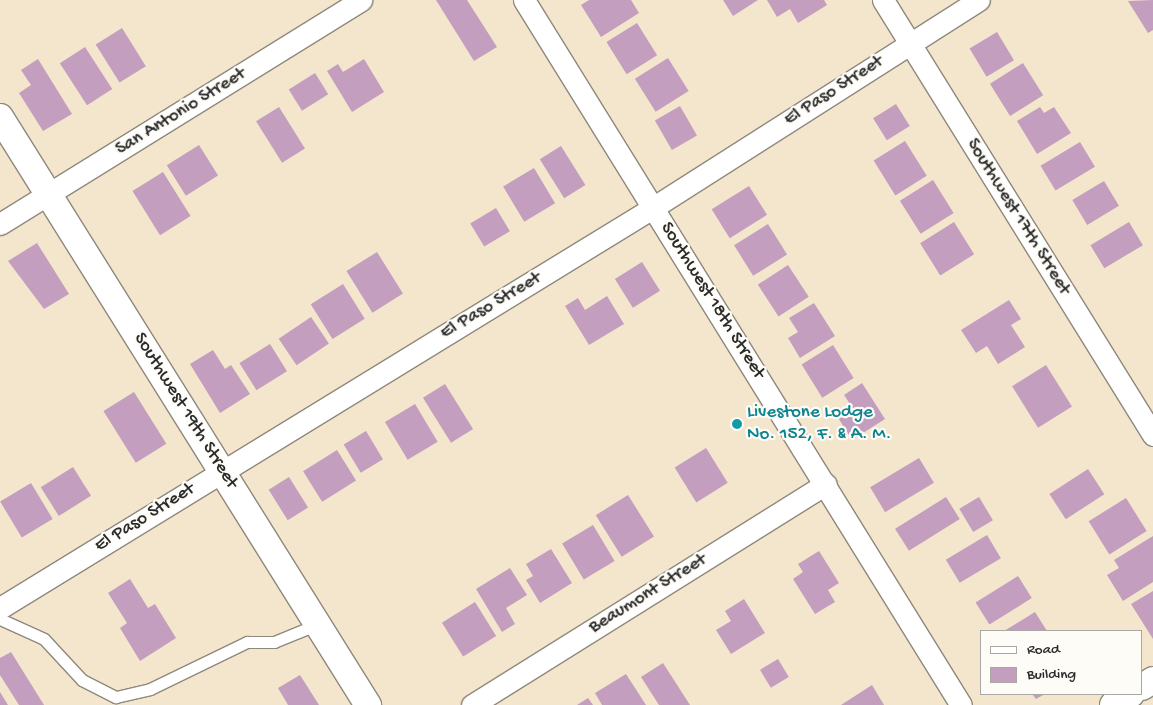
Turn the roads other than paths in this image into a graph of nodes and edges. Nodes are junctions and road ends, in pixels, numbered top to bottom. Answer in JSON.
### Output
{"nodes":[{"id":1,"x":361,"y":0,"type":"edge"},
{"id":2,"x":524,"y":0,"type":"edge"},
{"id":3,"x":883,"y":0,"type":"edge"},
{"id":4,"x":979,"y":0,"type":"edge"},
{"id":5,"x":910,"y":42,"type":"junction"},
{"id":6,"x":0,"y":117,"type":"edge"},
{"id":7,"x":48,"y":194,"type":"junction"},
{"id":8,"x":654,"y":207,"type":"junction"},
{"id":9,"x":0,"y":224,"type":"edge"},
{"id":10,"x":1153,"y":435,"type":"edge"},
{"id":11,"x":222,"y":470,"type":"junction"},
{"id":12,"x":826,"y":484,"type":"junction"},
{"id":13,"x":0,"y":608,"type":"edge"},
{"id":14,"x":0,"y":619,"type":"edge"},
{"id":15,"x":318,"y":624,"type":"junction"},
{"id":16,"x":1128,"y":695,"type":"edge"},
{"id":17,"x":368,"y":705,"type":"edge"},
{"id":18,"x":472,"y":705,"type":"edge"},
{"id":19,"x":961,"y":705,"type":"edge"},
{"id":20,"x":1113,"y":705,"type":"edge"}],
"edges":[{"from":1,"to":7,"type":"street","name":"San Antonio Street"},
{"from":2,"to":8,"type":"street","name":"Southwest 18th Street"},
{"from":3,"to":5,"type":"street","name":"Southwest 17th Street"},
{"from":4,"to":5,"type":"street","name":"El Paso Street"},
{"from":5,"to":8,"type":"street","name":"El Paso Street"},
{"from":5,"to":10,"type":"street","name":"Southwest 17th Street"},
{"from":6,"to":7,"type":"street","name":"Southwest 19th Street"},
{"from":7,"to":9,"type":"street","name":"San Antonio Street"},
{"from":7,"to":11,"type":"street","name":"Southwest 19th Street"},
{"from":8,"to":11,"type":"street","name":"El Paso Street"},
{"from":8,"to":12,"type":"street","name":"Southwest 18th Street"},
{"from":11,"to":13,"type":"street","name":"El Paso Street"},
{"from":11,"to":15,"type":"street","name":"Southwest 19th Street"},
{"from":12,"to":18,"type":"street","name":"Beaumont Street"},
{"from":12,"to":19,"type":"street","name":"Southwest 18th Street"},
{"from":14,"to":15,"type":"lane"},
{"from":15,"to":17,"type":"street","name":"Southwest 19th Street"},
{"from":16,"to":20,"type":"street"}]}
